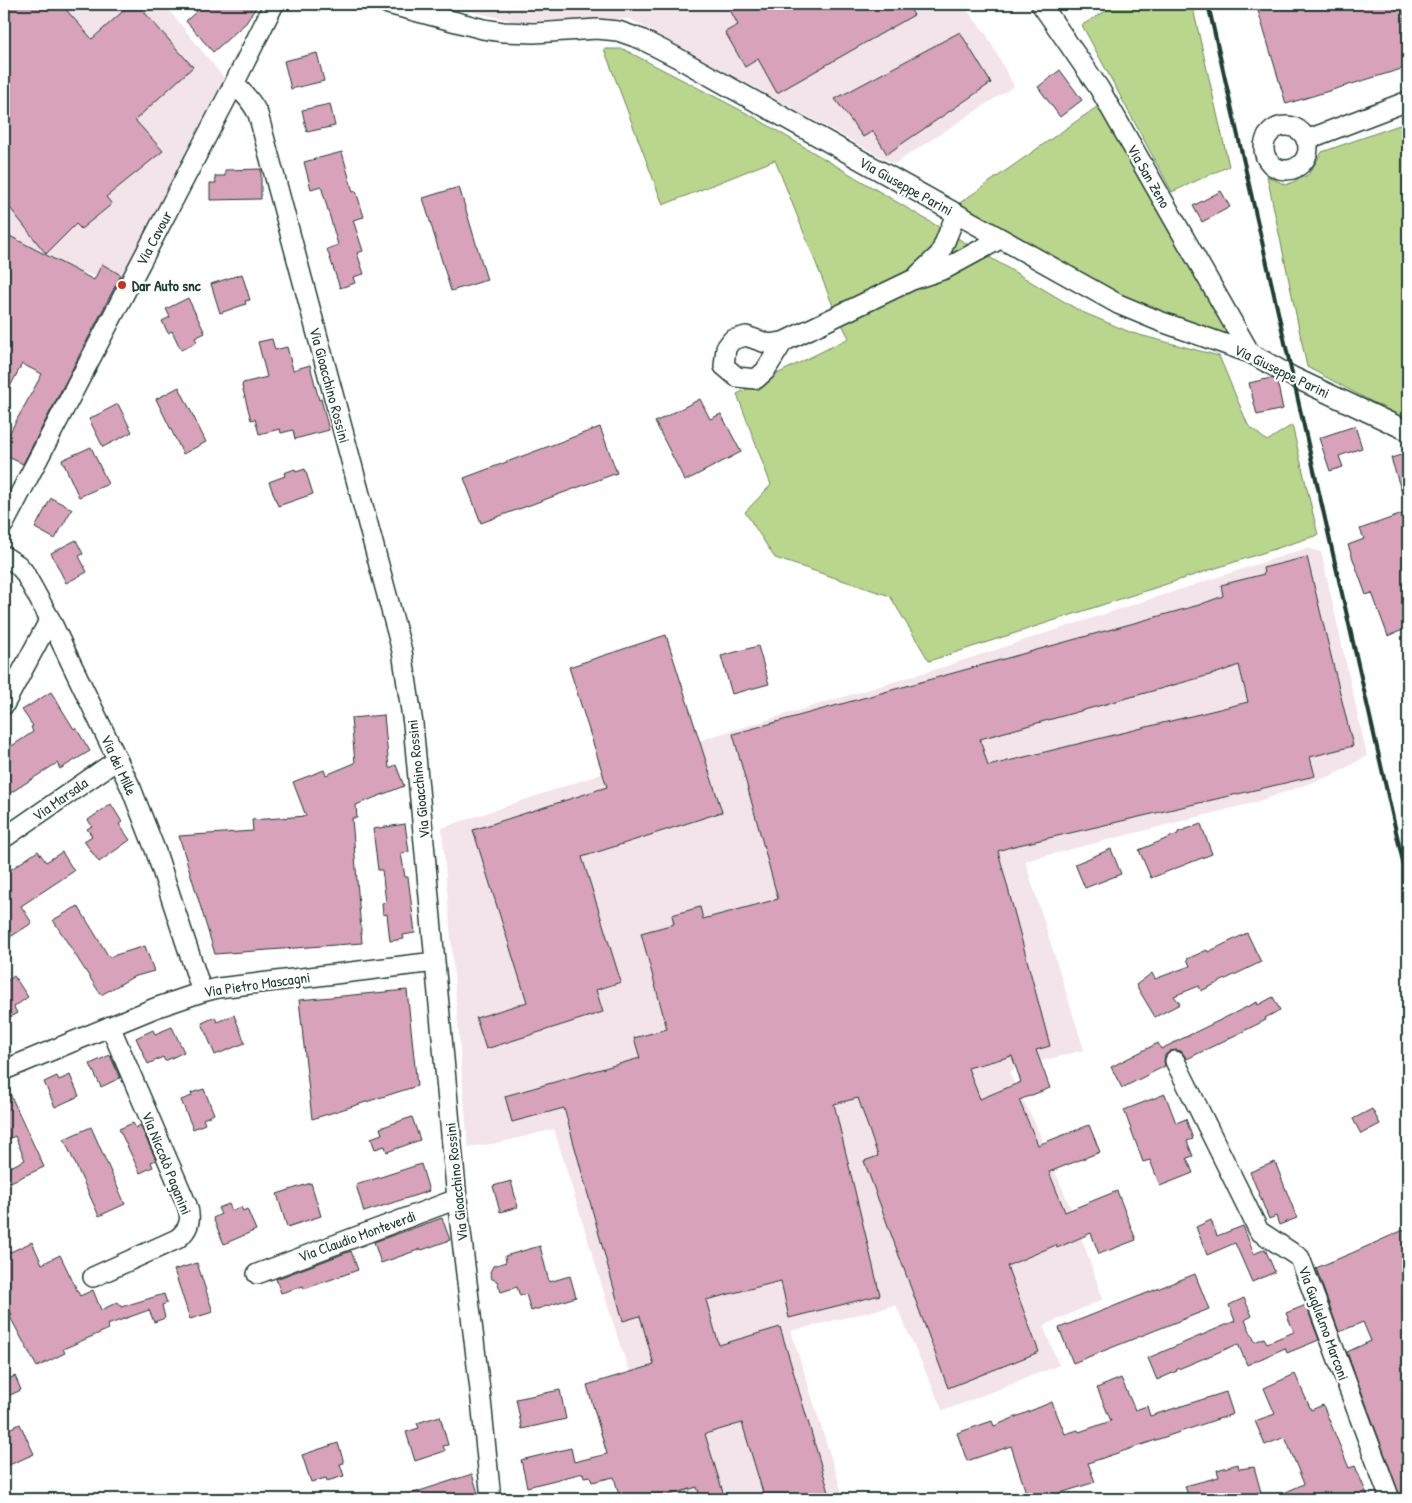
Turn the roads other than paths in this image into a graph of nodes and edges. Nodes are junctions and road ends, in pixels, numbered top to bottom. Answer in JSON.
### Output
{"nodes":[{"id":1,"x":274,"y":4,"type":"edge"},
{"id":2,"x":388,"y":4,"type":"edge"},
{"id":3,"x":1041,"y":4,"type":"edge"},
{"id":4,"x":234,"y":84,"type":"junction"},
{"id":5,"x":1408,"y":101,"type":"edge"},
{"id":6,"x":1306,"y":140,"type":"dead end"},
{"id":7,"x":956,"y":214,"type":"junction"},
{"id":8,"x":1000,"y":239,"type":"junction"},
{"id":9,"x":912,"y":280,"type":"junction"},
{"id":10,"x":783,"y":342,"type":"dead end"},
{"id":11,"x":1250,"y":353,"type":"junction"},
{"id":12,"x":1408,"y":431,"type":"edge"},
{"id":13,"x":4,"y":524,"type":"edge"},
{"id":14,"x":4,"y":556,"type":"edge"},
{"id":15,"x":50,"y":619,"type":"junction"},
{"id":16,"x":4,"y":706,"type":"edge"},
{"id":17,"x":116,"y":760,"type":"junction"},
{"id":18,"x":4,"y":838,"type":"edge"},
{"id":19,"x":435,"y":962,"type":"junction"},
{"id":20,"x":202,"y":992,"type":"junction"},
{"id":21,"x":110,"y":1026,"type":"junction"},
{"id":22,"x":1175,"y":1061,"type":"dead end"},
{"id":23,"x":4,"y":1070,"type":"edge"},
{"id":24,"x":457,"y":1199,"type":"junction"},
{"id":25,"x":257,"y":1274,"type":"dead end"},
{"id":26,"x":93,"y":1277,"type":"dead end"},
{"id":27,"x":491,"y":1499,"type":"edge"},
{"id":28,"x":1390,"y":1499,"type":"edge"}],
"edges":[{"from":1,"to":4,"type":"street","name":"Via Cavour"},
{"from":2,"to":7,"type":"street","name":"Via Giuseppe Parini"},
{"from":3,"to":11,"type":"street","name":"Via San Zeno"},
{"from":4,"to":13,"type":"street","name":"Via Cavour"},
{"from":4,"to":19,"type":"street","name":"Via Gioacchino Rossini"},
{"from":5,"to":6,"type":"street"},
{"from":7,"to":8,"type":"street","name":"Via Giuseppe Parini"},
{"from":7,"to":9,"type":"street"},
{"from":8,"to":9,"type":"street"},
{"from":8,"to":11,"type":"street","name":"Via Giuseppe Parini"},
{"from":9,"to":10,"type":"street"},
{"from":11,"to":12,"type":"street","name":"Via Giuseppe Parini"},
{"from":14,"to":15,"type":"street","name":"Via dei Mille"},
{"from":15,"to":16,"type":"street"},
{"from":15,"to":17,"type":"street","name":"Via dei Mille"},
{"from":17,"to":18,"type":"street","name":"Via Marsala"},
{"from":17,"to":20,"type":"street","name":"Via dei Mille"},
{"from":19,"to":20,"type":"street","name":"Via Pietro Mascagni"},
{"from":19,"to":24,"type":"street","name":"Via Gioacchino Rossini"},
{"from":20,"to":21,"type":"street","name":"Via Pietro Mascagni"},
{"from":21,"to":23,"type":"street","name":"Via Pietro Mascagni"},
{"from":21,"to":26,"type":"street","name":"Via Niccolò Paganini"},
{"from":22,"to":28,"type":"street","name":"Via Guglielmo Marconi"},
{"from":24,"to":25,"type":"street","name":"Via Claudio Monteverdi"},
{"from":24,"to":27,"type":"street","name":"Via Gioacchino Rossini"}]}
